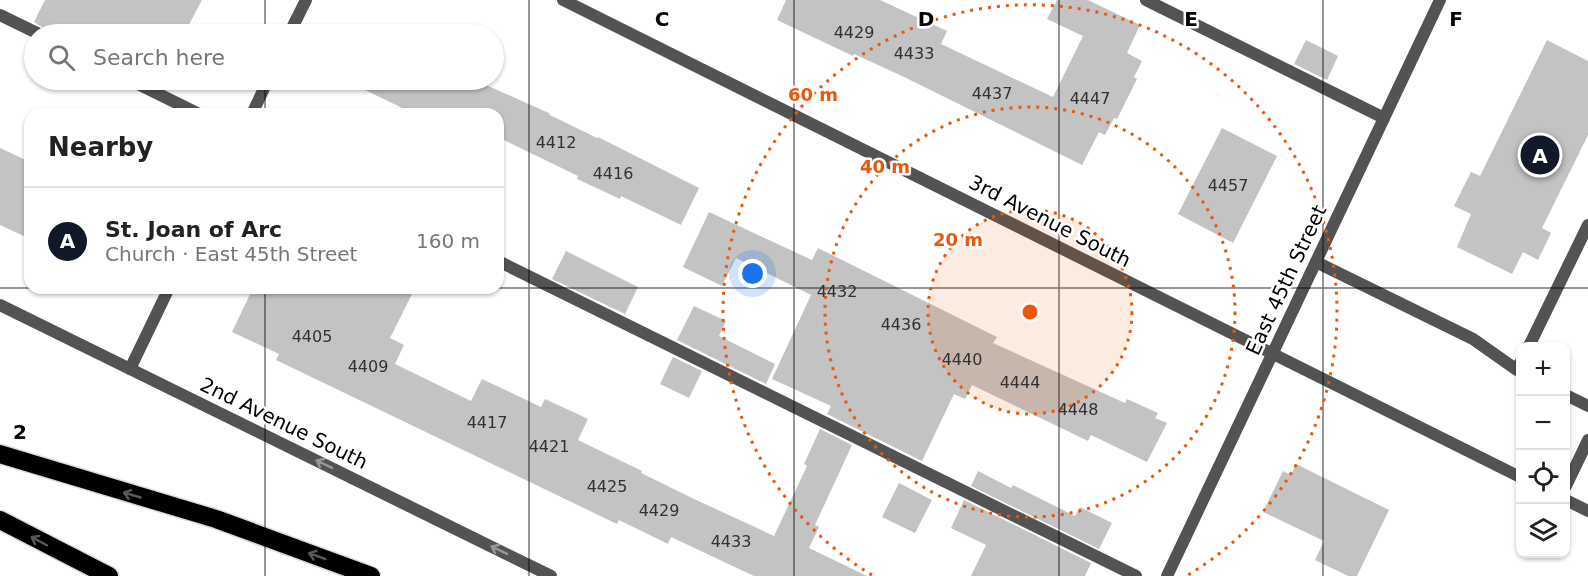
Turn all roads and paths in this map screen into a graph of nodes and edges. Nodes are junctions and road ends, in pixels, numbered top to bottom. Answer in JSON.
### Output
{"nodes":[{"id":1,"x":306,"y":0,"type":"edge"},
{"id":2,"x":563,"y":0,"type":"edge"},
{"id":3,"x":1146,"y":0,"type":"edge"},
{"id":4,"x":1440,"y":0,"type":"edge"},
{"id":5,"x":0,"y":15,"type":"edge"},
{"id":6,"x":295,"y":24,"type":"edge"},
{"id":7,"x":24,"y":27,"type":"edge"},
{"id":8,"x":150,"y":90,"type":"edge"},
{"id":9,"x":263,"y":90,"type":"edge"},
{"id":10,"x":187,"y":108,"type":"edge"},
{"id":11,"x":255,"y":108,"type":"edge"},
{"id":12,"x":1384,"y":118,"type":"junction"},
{"id":13,"x":1588,"y":225,"type":"edge"},
{"id":14,"x":1316,"y":262,"type":"junction"},
{"id":15,"x":504,"y":264,"type":"edge"},
{"id":16,"x":166,"y":294,"type":"edge"},
{"id":17,"x":0,"y":305,"type":"edge"},
{"id":18,"x":1531,"y":342,"type":"edge"},
{"id":19,"x":1272,"y":354,"type":"junction"},
{"id":20,"x":1516,"y":366,"type":"edge"},
{"id":21,"x":130,"y":369,"type":"junction"},
{"id":22,"x":1570,"y":396,"type":"edge"},
{"id":23,"x":1588,"y":406,"type":"edge"},
{"id":24,"x":1588,"y":440,"type":"edge"},
{"id":25,"x":0,"y":454,"type":"edge"},
{"id":26,"x":1516,"y":475,"type":"edge"},
{"id":27,"x":1570,"y":478,"type":"edge"},
{"id":28,"x":1570,"y":502,"type":"edge"},
{"id":29,"x":1588,"y":511,"type":"edge"},
{"id":30,"x":0,"y":520,"type":"edge"},
{"id":31,"x":78,"y":561,"type":"junction"},
{"id":32,"x":103,"y":576,"type":"edge"},
{"id":33,"x":109,"y":576,"type":"edge"},
{"id":34,"x":372,"y":576,"type":"edge"},
{"id":35,"x":551,"y":576,"type":"edge"},
{"id":36,"x":1136,"y":576,"type":"edge"},
{"id":37,"x":1167,"y":576,"type":"edge"}],
"edges":[{"from":1,"to":6,"type":"street"},
{"from":2,"to":19,"type":"street","name":"3rd Avenue South"},
{"from":3,"to":12,"type":"street"},
{"from":4,"to":12,"type":"street","name":"East 45th Street"},
{"from":5,"to":7,"type":"street"},
{"from":8,"to":10,"type":"street"},
{"from":9,"to":11,"type":"street"},
{"from":12,"to":14,"type":"street","name":"East 45th Street"},
{"from":13,"to":18,"type":"street"},
{"from":14,"to":19,"type":"street","name":"East 45th Street"},
{"from":14,"to":20,"type":"street"},
{"from":15,"to":36,"type":"street"},
{"from":16,"to":21,"type":"street"},
{"from":17,"to":21,"type":"street","name":"2nd Avenue South"},
{"from":19,"to":26,"type":"street","name":"3rd Avenue South"},
{"from":19,"to":37,"type":"street","name":"East 45th Street"},
{"from":35,"to":21,"type":"street","name":"2nd Avenue South","one_way":true},
{"from":22,"to":23,"type":"street"},
{"from":24,"to":27,"type":"street"},
{"from":34,"to":25,"type":"highway","one_way":true},
{"from":28,"to":29,"type":"street"},
{"from":31,"to":30,"type":"highway","one_way":true},
{"from":31,"to":32,"type":"highway"},
{"from":31,"to":33,"type":"highway"}]}
